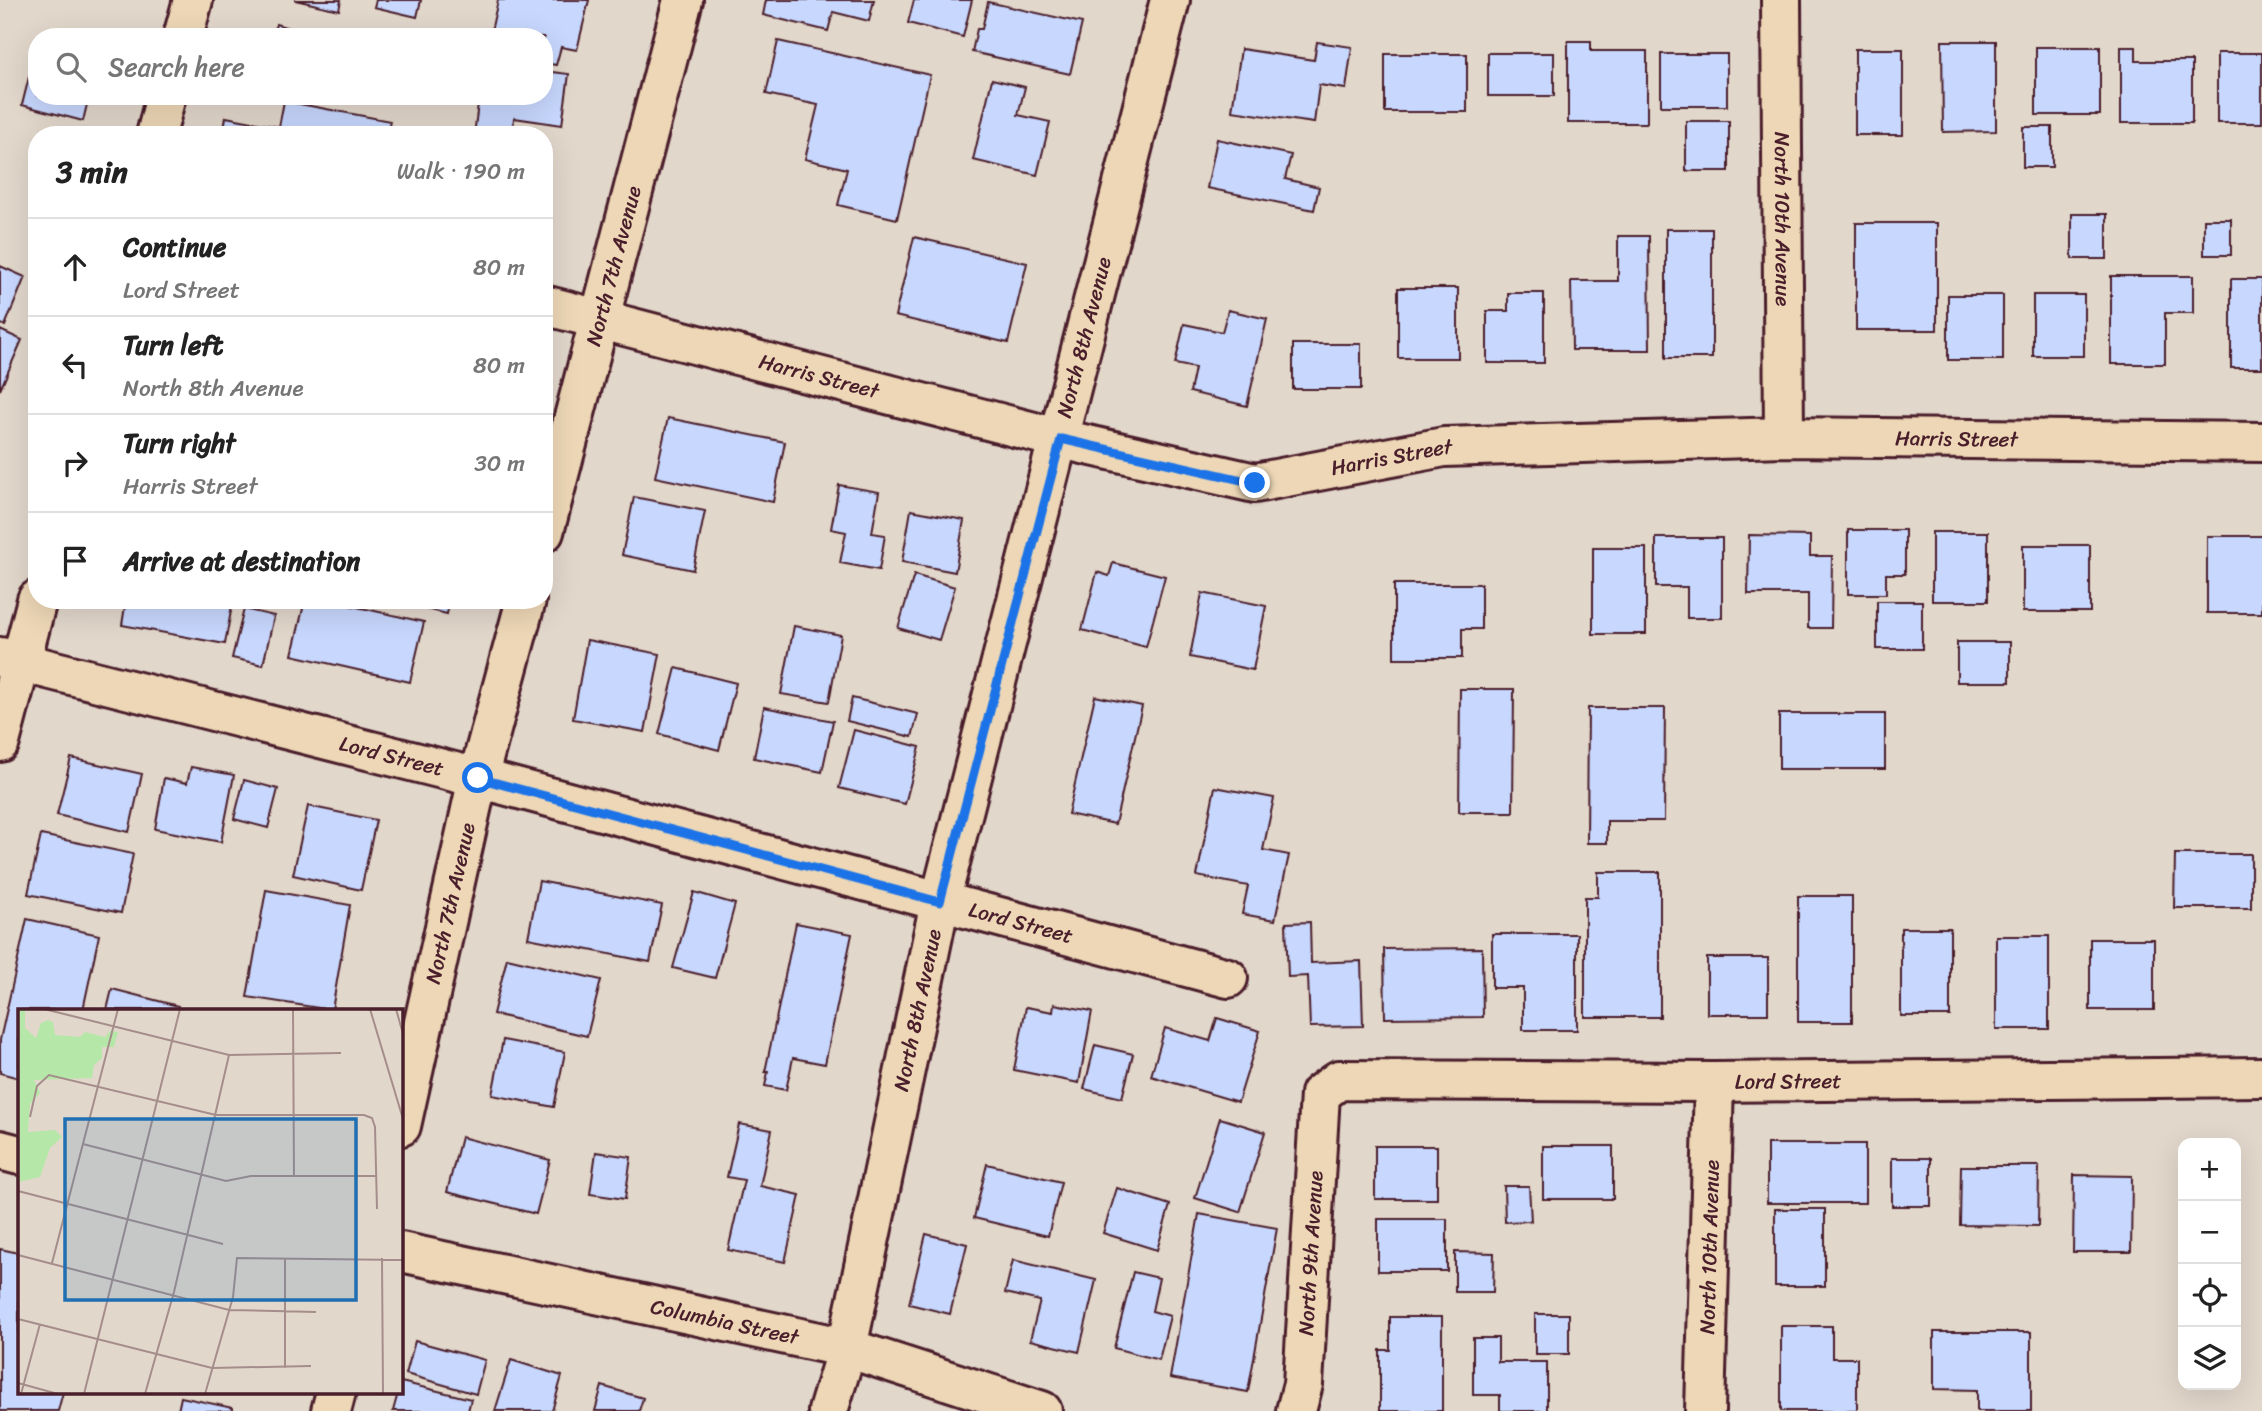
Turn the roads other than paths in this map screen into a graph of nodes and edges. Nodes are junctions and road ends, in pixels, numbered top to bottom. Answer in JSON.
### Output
{"nodes":[{"id":1,"x":193,"y":0,"type":"edge"},
{"id":2,"x":682,"y":0,"type":"edge"},
{"id":3,"x":1170,"y":0,"type":"edge"},
{"id":4,"x":1781,"y":0,"type":"edge"},
{"id":5,"x":185,"y":28,"type":"edge"},
{"id":6,"x":164,"y":105,"type":"edge"},
{"id":7,"x":158,"y":126,"type":"edge"},
{"id":8,"x":553,"y":307,"type":"edge"},
{"id":9,"x":601,"y":320,"type":"junction"},
{"id":10,"x":1784,"y":437,"type":"junction"},
{"id":11,"x":1061,"y":439,"type":"junction"},
{"id":12,"x":2262,"y":442,"type":"edge"},
{"id":13,"x":553,"y":498,"type":"edge"},
{"id":14,"x":33,"y":609,"type":"edge"},
{"id":15,"x":524,"y":609,"type":"edge"},
{"id":16,"x":10,"y":660,"type":"edge"},
{"id":17,"x":0,"y":742,"type":"edge"},
{"id":18,"x":478,"y":778,"type":"junction"},
{"id":19,"x":940,"y":902,"type":"junction"},
{"id":20,"x":1228,"y":978,"type":"dead end"},
{"id":21,"x":2262,"y":1077,"type":"edge"},
{"id":22,"x":1714,"y":1082,"type":"junction"},
{"id":23,"x":1320,"y":1094,"type":"joint"},
{"id":24,"x":402,"y":1121,"type":"edge"},
{"id":25,"x":0,"y":1150,"type":"edge"},
{"id":26,"x":18,"y":1155,"type":"edge"},
{"id":27,"x":402,"y":1252,"type":"edge"},
{"id":28,"x":846,"y":1348,"type":"junction"},
{"id":29,"x":336,"y":1394,"type":"edge"},
{"id":30,"x":331,"y":1411,"type":"edge"},
{"id":31,"x":828,"y":1411,"type":"edge"},
{"id":32,"x":1042,"y":1411,"type":"edge"},
{"id":33,"x":1296,"y":1411,"type":"edge"},
{"id":34,"x":1705,"y":1411,"type":"edge"}],
"edges":[{"from":1,"to":5,"type":"street"},
{"from":2,"to":9,"type":"street","name":"North 7th Avenue"},
{"from":3,"to":11,"type":"street","name":"North 8th Avenue"},
{"from":4,"to":10,"type":"street","name":"North 10th Avenue"},
{"from":6,"to":7,"type":"street"},
{"from":8,"to":9,"type":"street","name":"Harris Street"},
{"from":9,"to":11,"type":"street","name":"Harris Street"},
{"from":9,"to":13,"type":"street","name":"North 7th Avenue"},
{"from":10,"to":11,"type":"street","name":"Harris Street"},
{"from":10,"to":12,"type":"street","name":"Harris Street"},
{"from":11,"to":19,"type":"street","name":"North 8th Avenue"},
{"from":14,"to":16,"type":"street"},
{"from":15,"to":18,"type":"street","name":"North 7th Avenue"},
{"from":16,"to":17,"type":"street"},
{"from":16,"to":18,"type":"street","name":"Lord Street"},
{"from":18,"to":19,"type":"street","name":"Lord Street"},
{"from":18,"to":24,"type":"street","name":"North 7th Avenue"},
{"from":19,"to":20,"type":"street","name":"Lord Street"},
{"from":19,"to":28,"type":"street","name":"North 8th Avenue"},
{"from":21,"to":22,"type":"street","name":"Lord Street"},
{"from":22,"to":23,"type":"street","name":"Lord Street"},
{"from":22,"to":34,"type":"street","name":"North 10th Avenue"},
{"from":23,"to":33,"type":"street","name":"North 9th Avenue"},
{"from":25,"to":26,"type":"street"},
{"from":27,"to":28,"type":"street","name":"Columbia Street"},
{"from":28,"to":31,"type":"street","name":"North 8th Avenue"},
{"from":28,"to":32,"type":"street","name":"Columbia Street"},
{"from":29,"to":30,"type":"street"}]}
